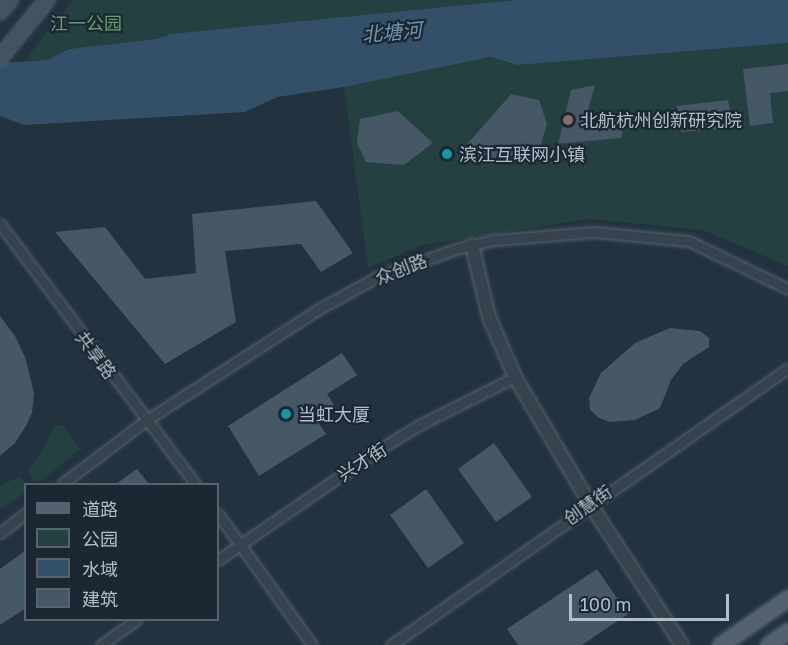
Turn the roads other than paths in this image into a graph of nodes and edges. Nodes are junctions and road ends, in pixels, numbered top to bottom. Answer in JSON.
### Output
{"nodes":[{"id":1,"x":10,"y":0,"type":"edge"},
{"id":2,"x":47,"y":0,"type":"edge"},
{"id":3,"x":0,"y":12,"type":"edge"},
{"id":4,"x":0,"y":58,"type":"edge"},
{"id":5,"x":0,"y":224,"type":"edge"},
{"id":6,"x":471,"y":245,"type":"junction"},
{"id":7,"x":788,"y":289,"type":"edge"},
{"id":8,"x":788,"y":368,"type":"edge"},
{"id":9,"x":515,"y":377,"type":"junction"},
{"id":10,"x":145,"y":420,"type":"junction"},
{"id":11,"x":63,"y":483,"type":"edge"},
{"id":12,"x":194,"y":483,"type":"edge"},
{"id":13,"x":590,"y":504,"type":"junction"},
{"id":14,"x":24,"y":515,"type":"edge"},
{"id":15,"x":219,"y":515,"type":"edge"},
{"id":16,"x":0,"y":533,"type":"edge"},
{"id":17,"x":240,"y":544,"type":"junction"},
{"id":18,"x":219,"y":559,"type":"edge"},
{"id":19,"x":788,"y":598,"type":"edge"},
{"id":20,"x":135,"y":621,"type":"edge"},
{"id":21,"x":788,"y":631,"type":"edge"},
{"id":22,"x":100,"y":645,"type":"edge"},
{"id":23,"x":312,"y":645,"type":"edge"},
{"id":24,"x":391,"y":645,"type":"edge"},
{"id":25,"x":682,"y":645,"type":"edge"},
{"id":26,"x":720,"y":645,"type":"edge"},
{"id":27,"x":768,"y":645,"type":"edge"}],
"edges":[{"from":1,"to":3,"type":"main road"},
{"from":2,"to":4,"type":"main road"},
{"from":5,"to":10,"type":"street","name":"共享路"},
{"from":6,"to":7,"type":"street","name":"众创路"},
{"from":6,"to":9,"type":"street"},
{"from":6,"to":10,"type":"street","name":"众创路"},
{"from":8,"to":13,"type":"street","name":"创慧街"},
{"from":9,"to":13,"type":"street"},
{"from":9,"to":17,"type":"street","name":"兴才街"},
{"from":10,"to":11,"type":"street","name":"众创路"},
{"from":10,"to":12,"type":"street","name":"共享路"},
{"from":13,"to":24,"type":"street","name":"创慧街"},
{"from":13,"to":25,"type":"street"},
{"from":14,"to":16,"type":"street"},
{"from":15,"to":17,"type":"street"},
{"from":17,"to":18,"type":"street","name":"兴才街"},
{"from":17,"to":23,"type":"street"},
{"from":19,"to":26,"type":"main road"},
{"from":20,"to":22,"type":"street"},
{"from":21,"to":27,"type":"main road"}]}
